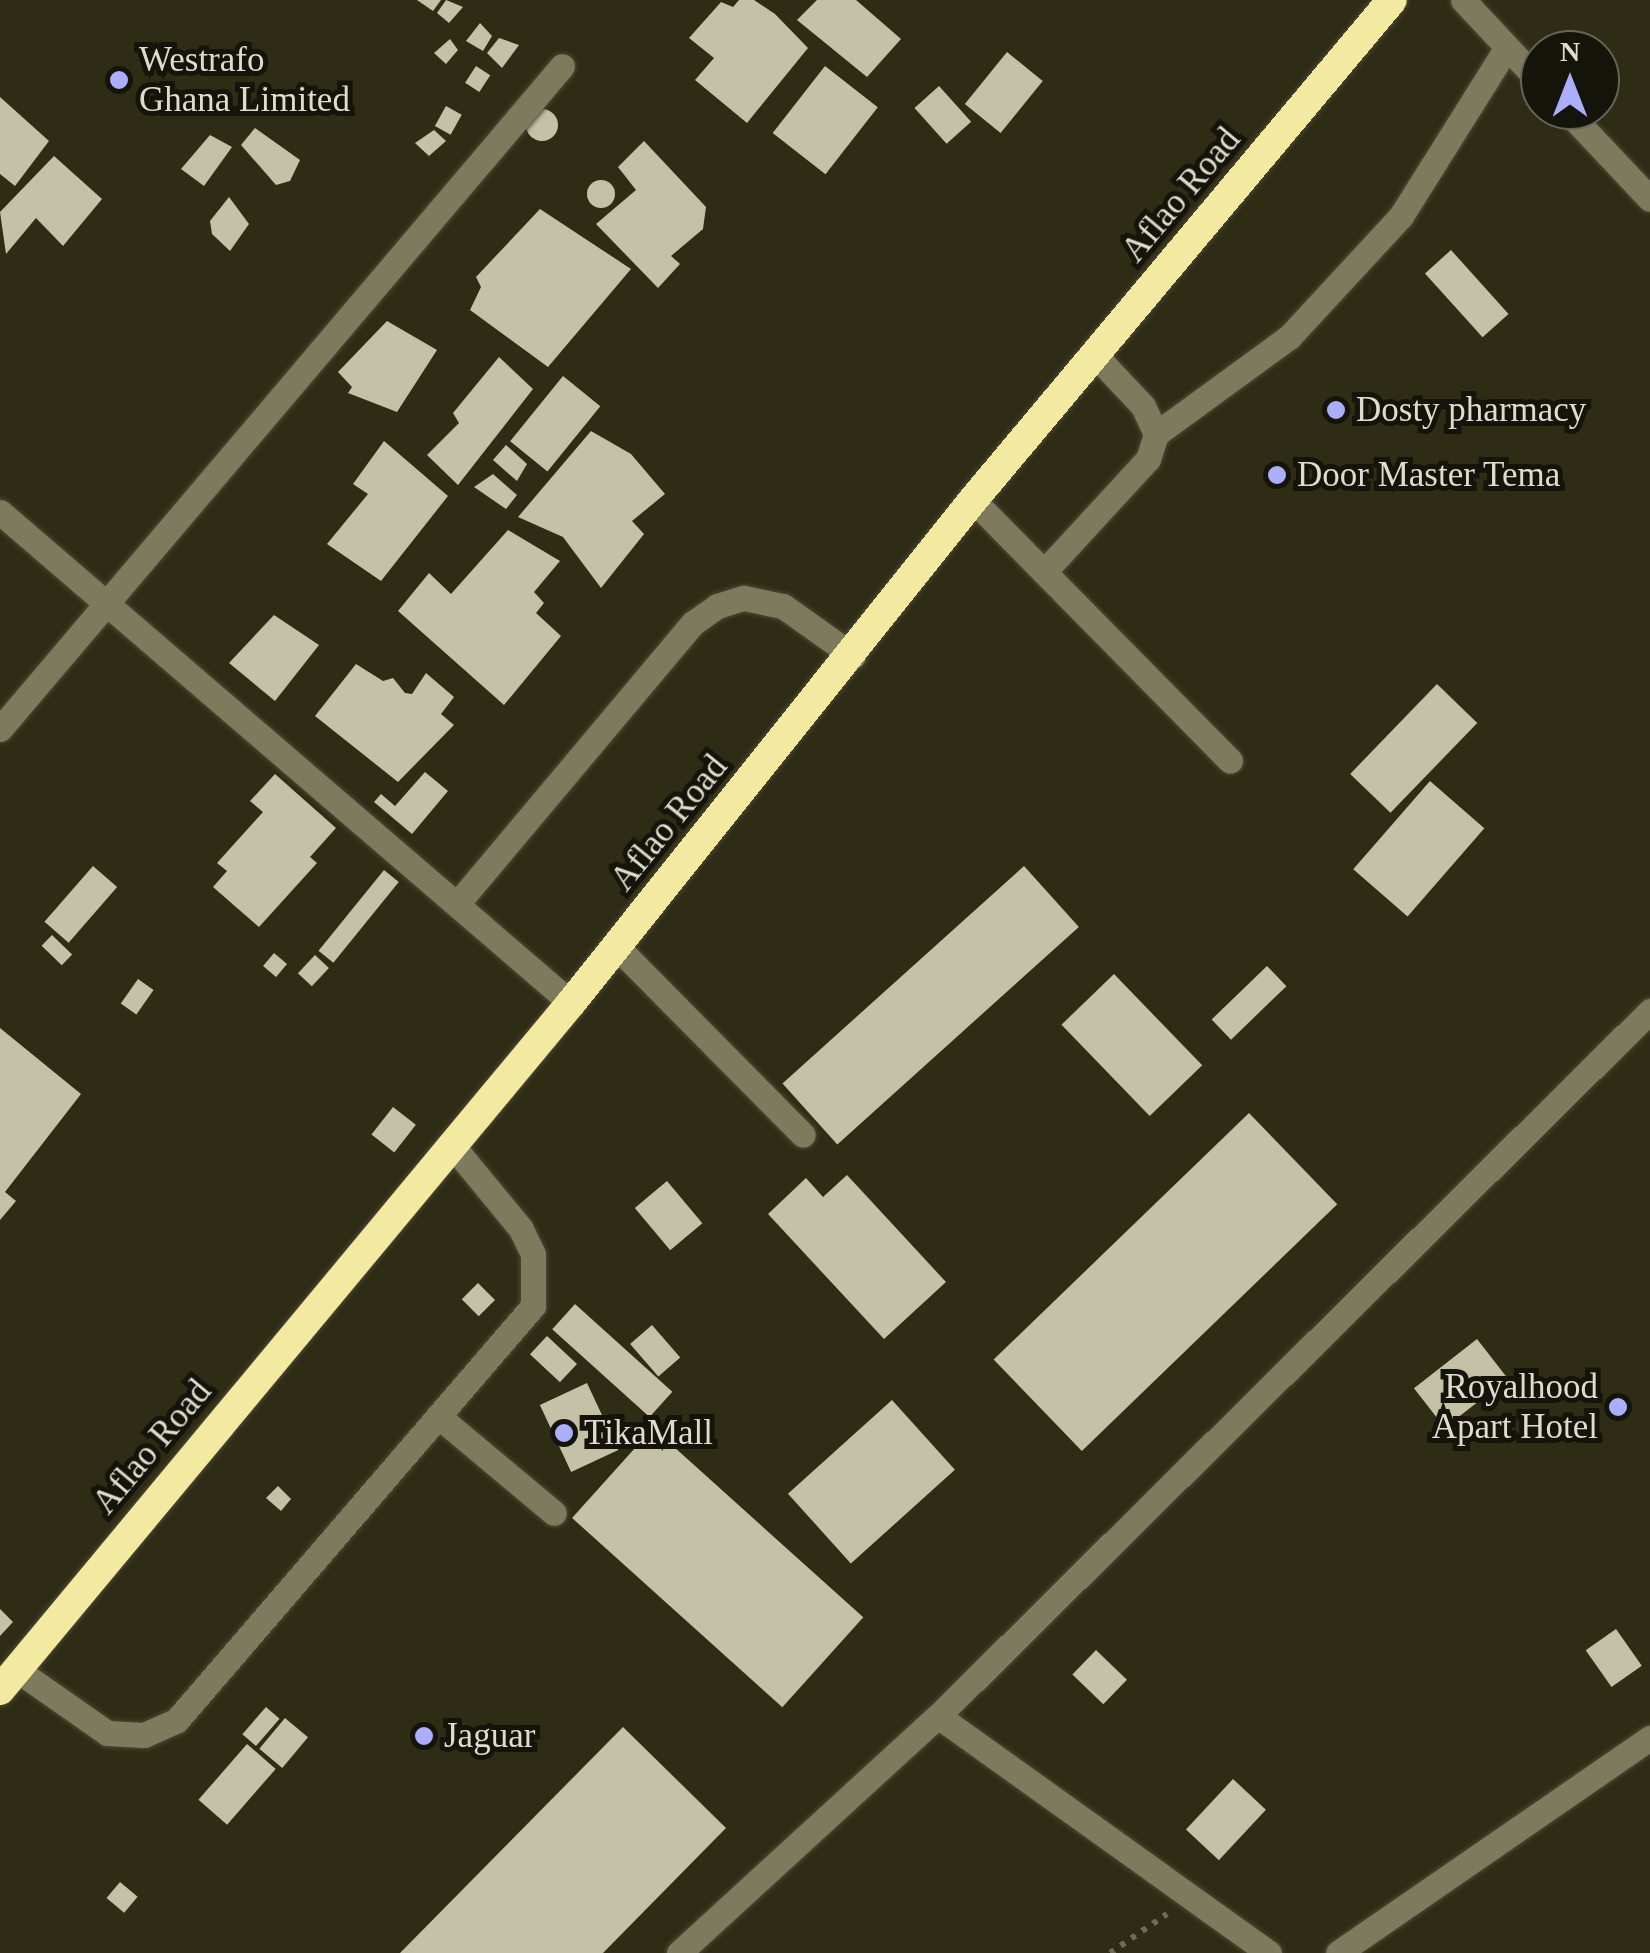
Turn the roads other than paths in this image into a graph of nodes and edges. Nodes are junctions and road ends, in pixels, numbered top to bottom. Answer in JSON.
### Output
{"nodes":[{"id":1,"x":1392,"y":0,"type":"edge"},
{"id":2,"x":1463,"y":0,"type":"edge"},
{"id":3,"x":1507,"y":47,"type":"junction"},
{"id":4,"x":1520,"y":61,"type":"edge"},
{"id":5,"x":562,"y":66,"type":"dead end"},
{"id":6,"x":1585,"y":130,"type":"edge"},
{"id":7,"x":1650,"y":199,"type":"edge"},
{"id":8,"x":1096,"y":356,"type":"junction"},
{"id":9,"x":1156,"y":434,"type":"junction"},
{"id":10,"x":973,"y":500,"type":"junction"},
{"id":11,"x":0,"y":512,"type":"edge"},
{"id":12,"x":1044,"y":572,"type":"junction"},
{"id":13,"x":107,"y":603,"type":"junction"},
{"id":14,"x":853,"y":656,"type":"junction"},
{"id":15,"x":0,"y":729,"type":"edge"},
{"id":16,"x":1230,"y":761,"type":"dead end"},
{"id":17,"x":457,"y":904,"type":"junction"},
{"id":18,"x":617,"y":947,"type":"junction"},
{"id":19,"x":571,"y":1003,"type":"junction"},
{"id":20,"x":1650,"y":1012,"type":"edge"},
{"id":21,"x":802,"y":1136,"type":"dead end"},
{"id":22,"x":452,"y":1144,"type":"junction"},
{"id":23,"x":438,"y":1416,"type":"junction"},
{"id":24,"x":554,"y":1513,"type":"dead end"},
{"id":25,"x":8,"y":1680,"type":"edge"},
{"id":26,"x":938,"y":1716,"type":"junction"},
{"id":27,"x":1650,"y":1738,"type":"edge"},
{"id":28,"x":678,"y":1953,"type":"edge"},
{"id":29,"x":1269,"y":1953,"type":"edge"},
{"id":30,"x":1338,"y":1953,"type":"edge"}],
"edges":[{"from":1,"to":8,"type":"highway","name":"Aflao Road"},
{"from":2,"to":3,"type":"street"},
{"from":3,"to":4,"type":"street"},
{"from":3,"to":9,"type":"street"},
{"from":5,"to":13,"type":"street"},
{"from":6,"to":7,"type":"street"},
{"from":8,"to":9,"type":"street"},
{"from":8,"to":10,"type":"highway","name":"Aflao Road"},
{"from":9,"to":12,"type":"street"},
{"from":10,"to":12,"type":"street"},
{"from":10,"to":14,"type":"highway","name":"Aflao Road"},
{"from":11,"to":13,"type":"street"},
{"from":12,"to":16,"type":"street"},
{"from":13,"to":15,"type":"street"},
{"from":13,"to":17,"type":"street"},
{"from":14,"to":17,"type":"street"},
{"from":14,"to":18,"type":"highway","name":"Aflao Road"},
{"from":17,"to":19,"type":"street"},
{"from":18,"to":19,"type":"highway","name":"Aflao Road"},
{"from":18,"to":21,"type":"street"},
{"from":19,"to":22,"type":"highway","name":"Aflao Road"},
{"from":20,"to":26,"type":"street"},
{"from":22,"to":23,"type":"street"},
{"from":22,"to":25,"type":"highway","name":"Aflao Road"},
{"from":23,"to":24,"type":"street"},
{"from":23,"to":25,"type":"street"},
{"from":26,"to":28,"type":"street"},
{"from":26,"to":29,"type":"street"},
{"from":27,"to":30,"type":"street"}]}
